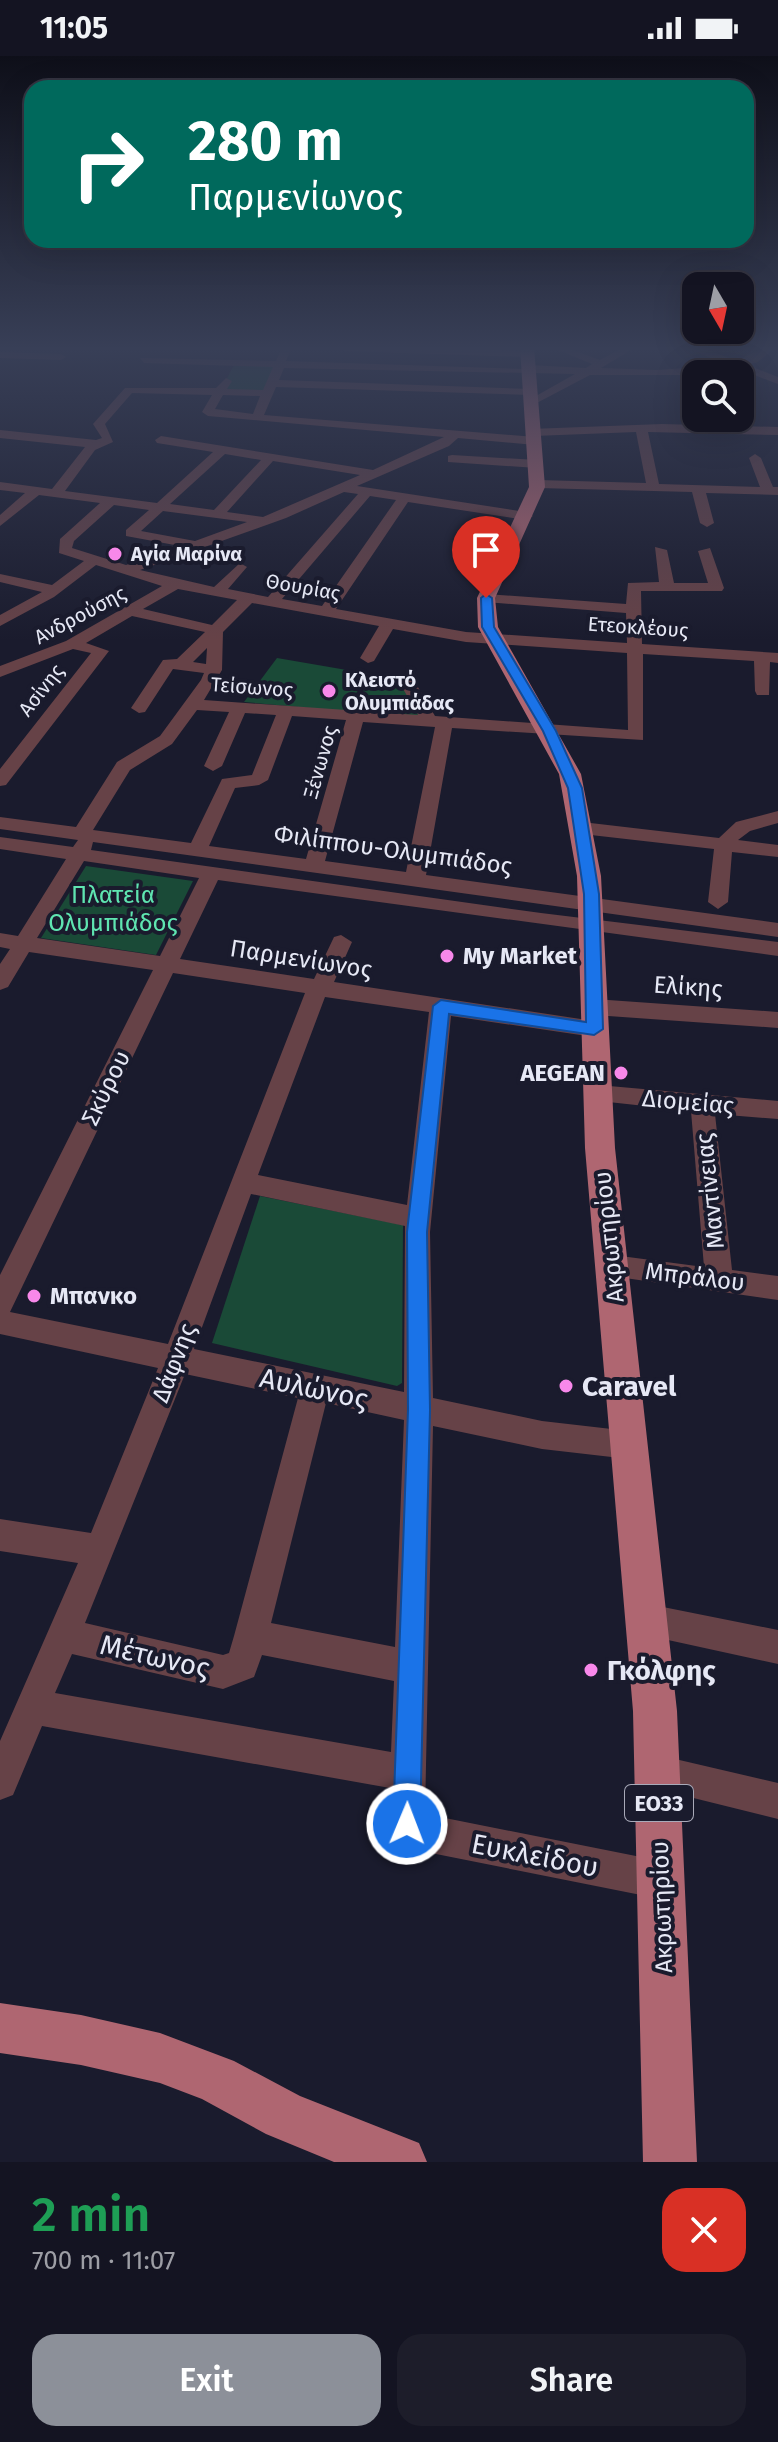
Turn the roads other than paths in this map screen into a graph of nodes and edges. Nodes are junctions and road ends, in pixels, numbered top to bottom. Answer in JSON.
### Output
{"nodes":[{"id":1,"x":94,"y":445,"type":"edge"},
{"id":2,"x":197,"y":445,"type":"edge"},
{"id":3,"x":246,"y":445,"type":"edge"},
{"id":4,"x":440,"y":445,"type":"edge"},
{"id":5,"x":535,"y":445,"type":"edge"},
{"id":6,"x":644,"y":445,"type":"edge"},
{"id":7,"x":223,"y":449,"type":"junction"},
{"id":8,"x":240,"y":451,"type":"junction"},
{"id":9,"x":271,"y":456,"type":"junction"},
{"id":10,"x":755,"y":458,"type":"dead end"},
{"id":11,"x":452,"y":459,"type":"dead end"},
{"id":12,"x":376,"y":474,"type":"junction"},
{"id":13,"x":537,"y":474,"type":"junction"},
{"id":14,"x":0,"y":486,"type":"edge"},
{"id":15,"x":772,"y":486,"type":"edge"},
{"id":16,"x":653,"y":487,"type":"junction"},
{"id":17,"x":343,"y":488,"type":"junction"},
{"id":18,"x":698,"y":489,"type":"junction"},
{"id":19,"x":37,"y":490,"type":"junction"},
{"id":20,"x":56,"y":493,"type":"junction"},
{"id":21,"x":366,"y":493,"type":"junction"},
{"id":22,"x":404,"y":498,"type":"junction"},
{"id":23,"x":112,"y":500,"type":"junction"},
{"id":24,"x":157,"y":506,"type":"junction"},
{"id":25,"x":218,"y":514,"type":"junction"},
{"id":26,"x":526,"y":516,"type":"junction"},
{"id":27,"x":265,"y":521,"type":"junction"},
{"id":28,"x":0,"y":522,"type":"edge"},
{"id":29,"x":707,"y":523,"type":"dead end"},
{"id":30,"x":197,"y":545,"type":"junction"},
{"id":31,"x":660,"y":550,"type":"dead end"},
{"id":32,"x":705,"y":551,"type":"dead end"},
{"id":33,"x":93,"y":561,"type":"junction"},
{"id":34,"x":240,"y":567,"type":"dead end"},
{"id":35,"x":124,"y":571,"type":"junction"},
{"id":36,"x":0,"y":578,"type":"edge"},
{"id":37,"x":175,"y":585,"type":"junction"},
{"id":38,"x":667,"y":586,"type":"junction"},
{"id":39,"x":55,"y":590,"type":"junction"},
{"id":40,"x":218,"y":592,"type":"junction"},
{"id":41,"x":248,"y":598,"type":"junction"},
{"id":42,"x":486,"y":598,"type":"junction"},
{"id":43,"x":271,"y":602,"type":"junction"},
{"id":44,"x":633,"y":609,"type":"junction"},
{"id":45,"x":130,"y":611,"type":"junction"},
{"id":46,"x":326,"y":612,"type":"junction"},
{"id":47,"x":0,"y":621,"type":"edge"},
{"id":48,"x":389,"y":623,"type":"junction"},
{"id":49,"x":215,"y":630,"type":"junction"},
{"id":50,"x":495,"y":639,"type":"junction"},
{"id":51,"x":72,"y":644,"type":"junction"},
{"id":52,"x":634,"y":647,"type":"junction"},
{"id":53,"x":368,"y":658,"type":"dead end"},
{"id":54,"x":770,"y":658,"type":"edge"},
{"id":55,"x":181,"y":665,"type":"junction"},
{"id":56,"x":214,"y":670,"type":"junction"},
{"id":57,"x":0,"y":672,"type":"edge"},
{"id":58,"x":406,"y":680,"type":"dead end"},
{"id":59,"x":763,"y":691,"type":"dead end"},
{"id":60,"x":190,"y":704,"type":"junction"},
{"id":61,"x":139,"y":708,"type":"dead end"},
{"id":62,"x":239,"y":708,"type":"junction"},
{"id":63,"x":286,"y":711,"type":"junction"},
{"id":64,"x":356,"y":717,"type":"junction"},
{"id":65,"x":437,"y":723,"type":"junction"},
{"id":66,"x":549,"y":731,"type":"junction"},
{"id":67,"x":213,"y":766,"type":"dead end"},
{"id":68,"x":0,"y":781,"type":"edge"},
{"id":69,"x":778,"y":817,"type":"edge"},
{"id":70,"x":0,"y":823,"type":"edge"},
{"id":71,"x":582,"y":828,"type":"junction"},
{"id":72,"x":84,"y":841,"type":"junction"},
{"id":73,"x":0,"y":843,"type":"edge"},
{"id":74,"x":723,"y":844,"type":"junction"},
{"id":75,"x":198,"y":849,"type":"junction"},
{"id":76,"x":778,"y":851,"type":"edge"},
{"id":77,"x":314,"y":865,"type":"junction"},
{"id":78,"x":357,"y":871,"type":"junction"},
{"id":79,"x":212,"y":872,"type":"junction"},
{"id":80,"x":415,"y":879,"type":"junction"},
{"id":81,"x":351,"y":893,"type":"junction"},
{"id":82,"x":718,"y":902,"type":"dead end"},
{"id":83,"x":592,"y":914,"type":"junction"},
{"id":84,"x":778,"y":930,"type":"edge"},
{"id":85,"x":0,"y":940,"type":"edge"},
{"id":86,"x":341,"y":942,"type":"dead end"},
{"id":87,"x":25,"y":944,"type":"junction"},
{"id":88,"x":778,"y":949,"type":"edge"},
{"id":89,"x":166,"y":965,"type":"junction"},
{"id":90,"x":0,"y":982,"type":"edge"},
{"id":91,"x":318,"y":988,"type":"junction"},
{"id":92,"x":441,"y":1006,"type":"junction"},
{"id":93,"x":594,"y":1018,"type":"junction"},
{"id":94,"x":778,"y":1020,"type":"edge"},
{"id":95,"x":598,"y":1094,"type":"junction"},
{"id":96,"x":702,"y":1103,"type":"junction"},
{"id":97,"x":778,"y":1110,"type":"edge"},
{"id":98,"x":243,"y":1182,"type":"junction"},
{"id":99,"x":418,"y":1218,"type":"junction"},
{"id":100,"x":613,"y":1267,"type":"junction"},
{"id":101,"x":719,"y":1279,"type":"junction"},
{"id":102,"x":778,"y":1288,"type":"edge"},
{"id":103,"x":0,"y":1303,"type":"edge"},
{"id":104,"x":0,"y":1322,"type":"edge"},
{"id":105,"x":176,"y":1359,"type":"junction"},
{"id":106,"x":315,"y":1388,"type":"junction"},
{"id":107,"x":419,"y":1410,"type":"junction"},
{"id":108,"x":629,"y":1445,"type":"junction"},
{"id":109,"x":0,"y":1535,"type":"edge"},
{"id":110,"x":100,"y":1550,"type":"junction"},
{"id":111,"x":648,"y":1621,"type":"junction"},
{"id":112,"x":64,"y":1635,"type":"junction"},
{"id":113,"x":251,"y":1636,"type":"junction"},
{"id":114,"x":778,"y":1647,"type":"edge"},
{"id":115,"x":411,"y":1667,"type":"junction"},
{"id":116,"x":34,"y":1707,"type":"junction"},
{"id":117,"x":408,"y":1773,"type":"junction"},
{"id":118,"x":658,"y":1773,"type":"junction"},
{"id":119,"x":0,"y":1782,"type":"edge"},
{"id":120,"x":778,"y":1801,"type":"edge"},
{"id":121,"x":661,"y":1880,"type":"junction"},
{"id":122,"x":0,"y":2028,"type":"edge"},
{"id":123,"x":400,"y":2162,"type":"edge"},
{"id":124,"x":670,"y":2162,"type":"edge"}],
"edges":[{"from":1,"to":20,"type":"street"},
{"from":2,"to":7,"type":"street"},
{"from":3,"to":8,"type":"street"},
{"from":4,"to":12,"type":"street"},
{"from":5,"to":13,"type":"main road"},
{"from":6,"to":16,"type":"street"},
{"from":7,"to":8,"type":"street"},
{"from":7,"to":24,"type":"street"},
{"from":8,"to":9,"type":"street"},
{"from":9,"to":12,"type":"street"},
{"from":9,"to":25,"type":"street"},
{"from":10,"to":15,"type":"street"},
{"from":11,"to":13,"type":"street"},
{"from":12,"to":17,"type":"street"},
{"from":13,"to":16,"type":"street"},
{"from":13,"to":26,"type":"main road"},
{"from":14,"to":19,"type":"street"},
{"from":15,"to":18,"type":"street"},
{"from":16,"to":18,"type":"street"},
{"from":17,"to":21,"type":"street"},
{"from":17,"to":27,"type":"street"},
{"from":18,"to":29,"type":"street"},
{"from":19,"to":20,"type":"street"},
{"from":19,"to":28,"type":"street"},
{"from":20,"to":23,"type":"street"},
{"from":21,"to":22,"type":"street"},
{"from":21,"to":43,"type":"street"},
{"from":22,"to":26,"type":"street"},
{"from":22,"to":46,"type":"street"},
{"from":23,"to":24,"type":"street"},
{"from":23,"to":33,"type":"street","name":"Θουρίας"},
{"from":24,"to":25,"type":"street"},
{"from":24,"to":30,"type":"street"},
{"from":25,"to":27,"type":"street"},
{"from":26,"to":42,"type":"main road"},
{"from":27,"to":30,"type":"street"},
{"from":30,"to":35,"type":"street"},
{"from":31,"to":38,"type":"street"},
{"from":32,"to":38,"type":"street"},
{"from":33,"to":35,"type":"street","name":"Θουρίας"},
{"from":33,"to":39,"type":"street"},
{"from":34,"to":40,"type":"street"},
{"from":35,"to":37,"type":"street","name":"Θουρίας"},
{"from":36,"to":39,"type":"street"},
{"from":37,"to":40,"type":"street","name":"Θουρίας"},
{"from":37,"to":45,"type":"street","name":"Ανδρούσης"},
{"from":38,"to":44,"type":"street"},
{"from":39,"to":47,"type":"street"},
{"from":40,"to":41,"type":"street","name":"Θουρίας"},
{"from":41,"to":43,"type":"street","name":"Θουρίας"},
{"from":41,"to":49,"type":"street"},
{"from":42,"to":44,"type":"street"},
{"from":42,"to":50,"type":"main road","name":"Ακρωτηρίου","number":"ΕΟ33"},
{"from":43,"to":46,"type":"street","name":"Θουρίας"},
{"from":44,"to":52,"type":"street"},
{"from":45,"to":49,"type":"street"},
{"from":45,"to":51,"type":"street","name":"Ανδρούσης"},
{"from":46,"to":48,"type":"street","name":"Θουρίας"},
{"from":48,"to":50,"type":"street","name":"Θουρίας"},
{"from":48,"to":53,"type":"street"},
{"from":49,"to":55,"type":"street"},
{"from":49,"to":56,"type":"street"},
{"from":50,"to":52,"type":"street","name":"Ετεοκλέους"},
{"from":50,"to":66,"type":"main road","name":"Ακρωτηρίου","number":"ΕΟ33"},
{"from":51,"to":57,"type":"street","name":"Ανδρούσης"},
{"from":51,"to":68,"type":"street","name":"Ασίνης"},
{"from":52,"to":54,"type":"street","name":"Ετεοκλέους"},
{"from":52,"to":66,"type":"street","name":"Τείσωνος"},
{"from":54,"to":59,"type":"street"},
{"from":55,"to":56,"type":"street"},
{"from":55,"to":61,"type":"street"},
{"from":56,"to":60,"type":"street"},
{"from":58,"to":65,"type":"street"},
{"from":60,"to":62,"type":"street","name":"Τείσωνος"},
{"from":60,"to":72,"type":"street"},
{"from":62,"to":63,"type":"street","name":"Τείσωνος"},
{"from":62,"to":67,"type":"street"},
{"from":63,"to":64,"type":"street","name":"Τείσωνος"},
{"from":63,"to":75,"type":"street"},
{"from":64,"to":65,"type":"street","name":"Τείσωνος"},
{"from":64,"to":77,"type":"street","name":"Ξένωνος"},
{"from":65,"to":66,"type":"street","name":"Τείσωνος"},
{"from":65,"to":80,"type":"street"},
{"from":66,"to":71,"type":"main road","name":"Ακρωτηρίου","number":"ΕΟ33"},
{"from":69,"to":74,"type":"street"},
{"from":70,"to":72,"type":"street","name":"Φιλίππου-Ολυμπιάδος"},
{"from":71,"to":74,"type":"street"},
{"from":71,"to":83,"type":"main road","name":"Ακρωτηρίου","number":"ΕΟ33"},
{"from":72,"to":73,"type":"street","name":"Φιλίππου-Ολυμπιάδος"},
{"from":72,"to":75,"type":"street","name":"Φιλίππου-Ολυμπιάδος"},
{"from":72,"to":79,"type":"street","name":"Φιλίππου-Ολυμπιάδος"},
{"from":72,"to":87,"type":"street"},
{"from":74,"to":76,"type":"street"},
{"from":74,"to":82,"type":"street"},
{"from":75,"to":77,"type":"street","name":"Φιλίππου-Ολυμπιάδος"},
{"from":77,"to":78,"type":"street","name":"Φιλίππου-Ολυμπιάδος"},
{"from":78,"to":80,"type":"street","name":"Φιλίππου-Ολυμπιάδος"},
{"from":78,"to":81,"type":"street"},
{"from":79,"to":81,"type":"street","name":"Φιλίππου-Ολυμπιάδος"},
{"from":79,"to":89,"type":"street","name":"Σκύρου"},
{"from":80,"to":83,"type":"street","name":"Φιλίππου-Ολυμπιάδος"},
{"from":81,"to":83,"type":"street","name":"Φιλίππου-Ολυμπιάδος"},
{"from":83,"to":84,"type":"street","name":"Φιλίππου-Ολυμπιάδος"},
{"from":83,"to":88,"type":"street","name":"Φιλίππου-Ολυμπιάδος"},
{"from":83,"to":93,"type":"main road","name":"Ακρωτηρίου","number":"ΕΟ33"},
{"from":85,"to":87,"type":"street","name":"Παρμενίωνος"},
{"from":86,"to":91,"type":"street","name":"Δάφνης"},
{"from":87,"to":89,"type":"street","name":"Παρμενίωνος"},
{"from":87,"to":90,"type":"street"},
{"from":89,"to":91,"type":"street","name":"Παρμενίωνος"},
{"from":89,"to":103,"type":"street","name":"Σκύρου"},
{"from":91,"to":92,"type":"street","name":"Παρμενίωνος"},
{"from":91,"to":98,"type":"street","name":"Δάφνης"},
{"from":92,"to":93,"type":"street","name":"Παρμενίωνος"},
{"from":92,"to":99,"type":"street"},
{"from":93,"to":94,"type":"street","name":"Ελίκης"},
{"from":93,"to":95,"type":"main road","name":"Ακρωτηρίου","number":"ΕΟ33"},
{"from":95,"to":96,"type":"street","name":"Διομείας"},
{"from":95,"to":100,"type":"main road","name":"Ακρωτηρίου","number":"ΕΟ33"},
{"from":96,"to":97,"type":"street","name":"Διομείας"},
{"from":96,"to":101,"type":"street","name":"Μαντίνειας"},
{"from":98,"to":99,"type":"street"},
{"from":98,"to":105,"type":"street","name":"Δάφνης"},
{"from":99,"to":107,"type":"street"},
{"from":100,"to":101,"type":"street","name":"Μπράλου"},
{"from":100,"to":108,"type":"main road","name":"Ακρωτηρίου","number":"ΕΟ33"},
{"from":101,"to":102,"type":"street","name":"Μπράλου"},
{"from":104,"to":105,"type":"street","name":"Αυλώνος"},
{"from":105,"to":106,"type":"street","name":"Αυλώνος"},
{"from":105,"to":110,"type":"street","name":"Δάφνης"},
{"from":106,"to":107,"type":"street","name":"Αυλώνος"},
{"from":106,"to":113,"type":"street"},
{"from":107,"to":108,"type":"street","name":"Αυλώνος"},
{"from":107,"to":115,"type":"street"},
{"from":108,"to":111,"type":"main road","name":"Ακρωτηρίου","number":"ΕΟ33"},
{"from":109,"to":110,"type":"street"},
{"from":110,"to":112,"type":"street","name":"Δάφνης"},
{"from":111,"to":114,"type":"street"},
{"from":111,"to":118,"type":"main road","name":"Ακρωτηρίου","number":"ΕΟ33"},
{"from":112,"to":113,"type":"street","name":"Μέτωνος"},
{"from":112,"to":116,"type":"street","name":"Δάφνης"},
{"from":113,"to":115,"type":"street"},
{"from":115,"to":117,"type":"street"},
{"from":116,"to":117,"type":"street"},
{"from":116,"to":119,"type":"street","name":"Δάφνης"},
{"from":117,"to":121,"type":"street","name":"Ευκλείδου"},
{"from":118,"to":120,"type":"street"},
{"from":118,"to":121,"type":"main road","name":"Ακρωτηρίου","number":"ΕΟ33"},
{"from":121,"to":124,"type":"main road","name":"Ακρωτηρίου","number":"ΕΟ33"},
{"from":122,"to":123,"type":"main road"}]}
